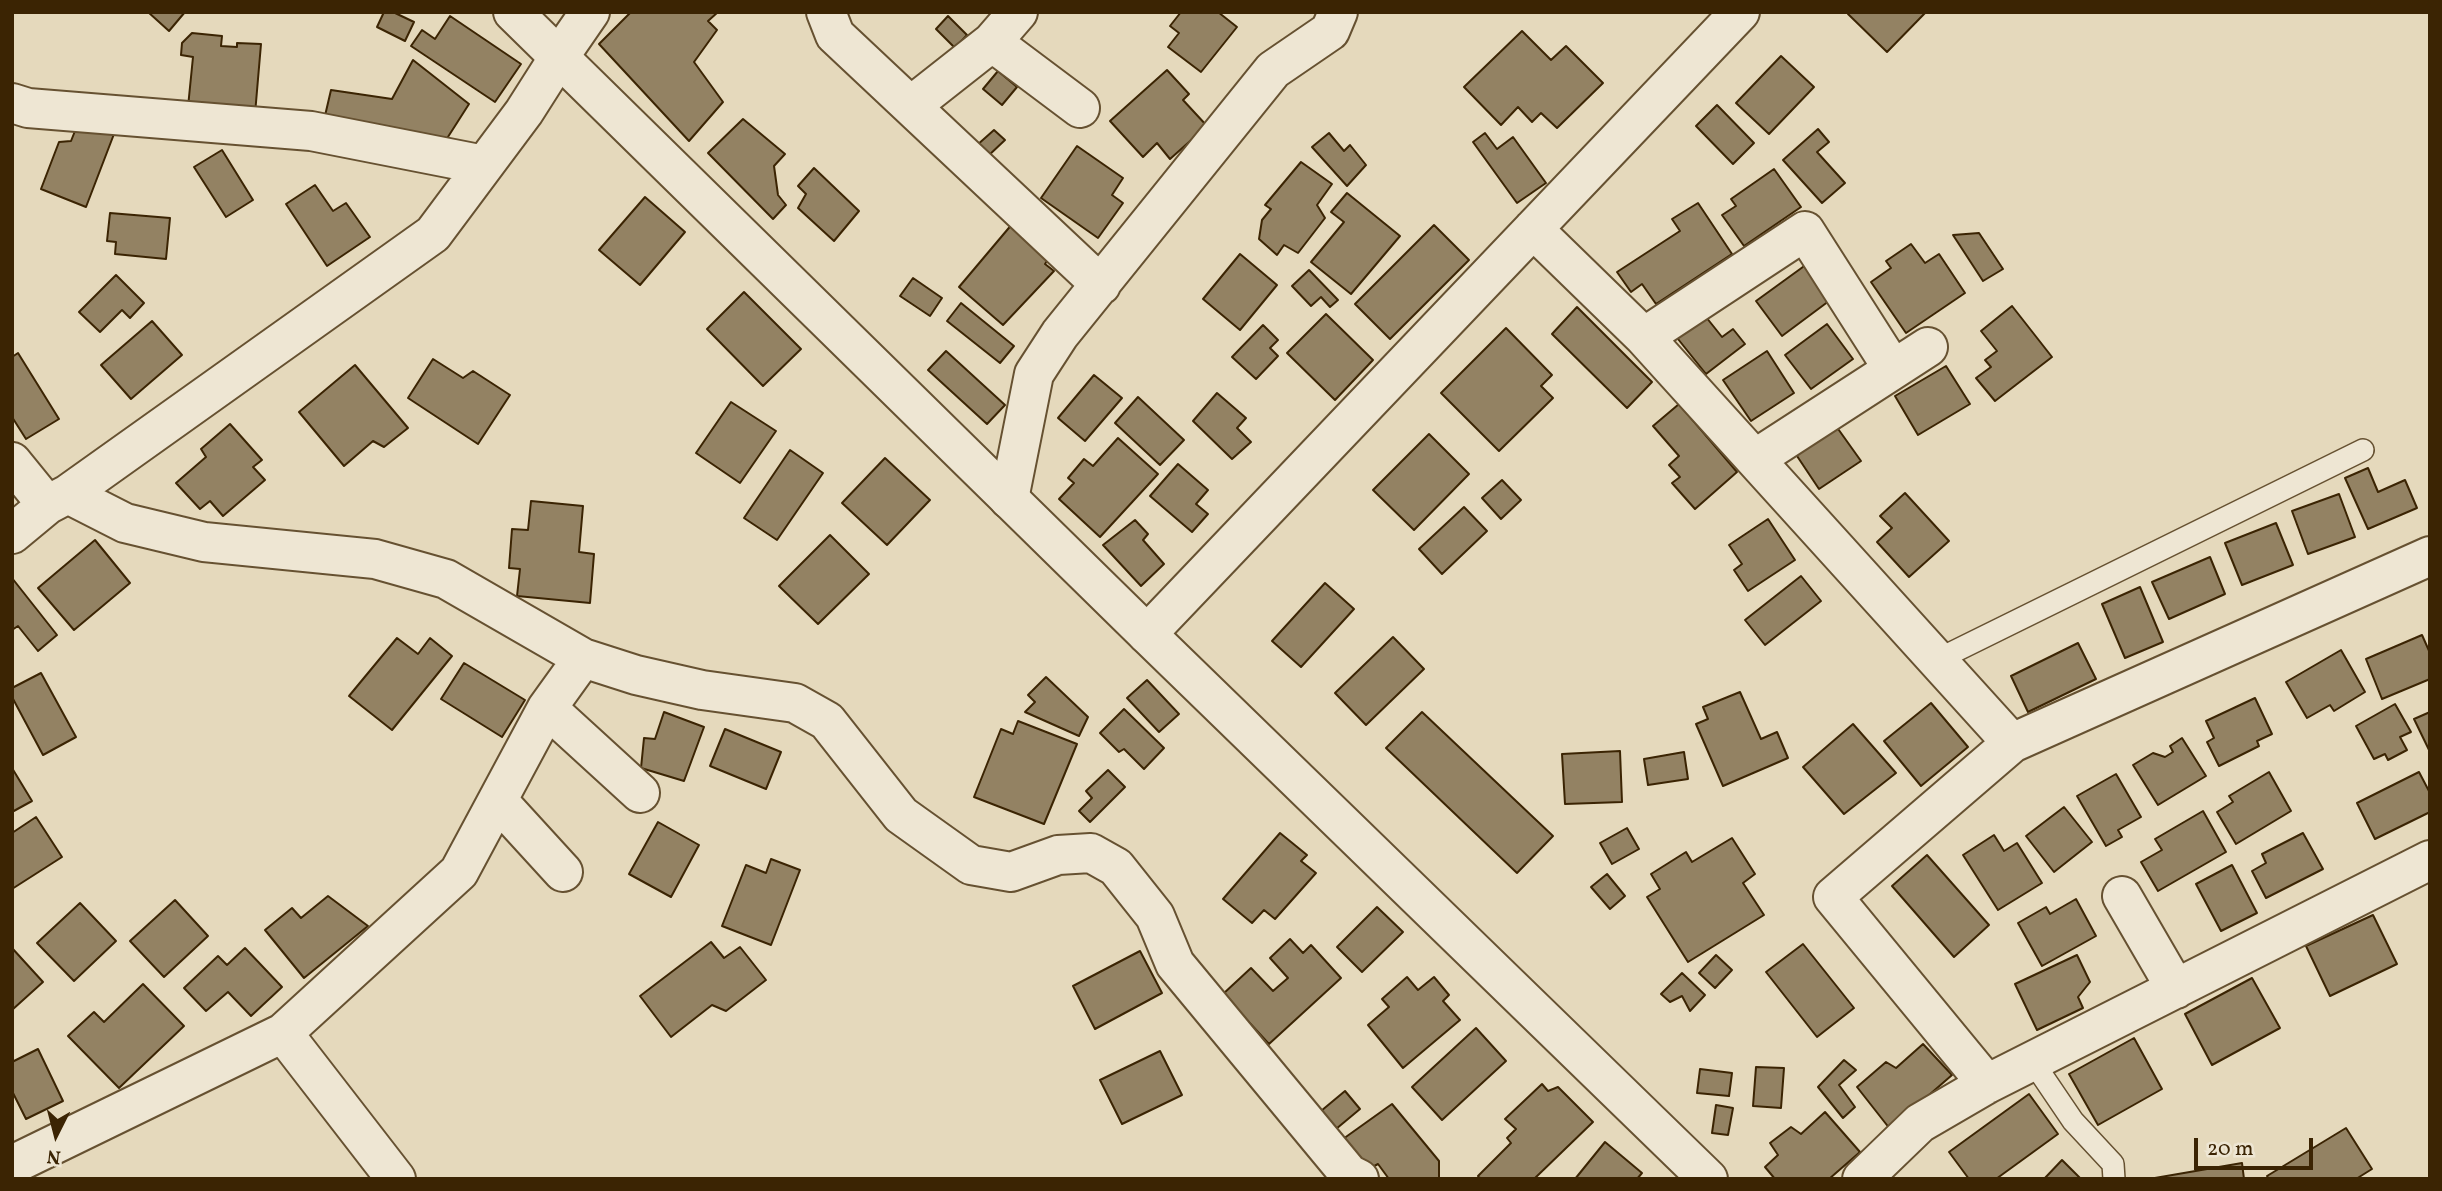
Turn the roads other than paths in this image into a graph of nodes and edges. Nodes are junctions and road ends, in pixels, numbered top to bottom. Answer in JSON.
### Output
{"nodes":[{"id":1,"x":513,"y":12,"type":"edge"},
{"id":2,"x":590,"y":12,"type":"edge"},
{"id":3,"x":825,"y":12,"type":"edge"},
{"id":4,"x":1018,"y":12,"type":"edge"},
{"id":5,"x":1338,"y":12,"type":"edge"},
{"id":6,"x":1740,"y":12,"type":"edge"},
{"id":7,"x":992,"y":42,"type":"junction"},
{"id":8,"x":559,"y":57,"type":"junction"},
{"id":9,"x":12,"y":103,"type":"edge"},
{"id":10,"x":912,"y":105,"type":"junction"},
{"id":11,"x":1080,"y":108,"type":"dead end"},
{"id":12,"x":484,"y":165,"type":"junction"},
{"id":13,"x":1532,"y":229,"type":"junction"},
{"id":14,"x":1101,"y":285,"type":"junction"},
{"id":15,"x":1644,"y":337,"type":"junction"},
{"id":16,"x":1928,"y":347,"type":"dead end"},
{"id":17,"x":1893,"y":369,"type":"junction"},
{"id":18,"x":2363,"y":450,"type":"dead end"},
{"id":19,"x":1755,"y":459,"type":"junction"},
{"id":20,"x":12,"y":462,"type":"edge"},
{"id":21,"x":1009,"y":499,"type":"junction"},
{"id":22,"x":57,"y":500,"type":"junction"},
{"id":23,"x":12,"y":534,"type":"edge"},
{"id":24,"x":2430,"y":556,"type":"edge"},
{"id":25,"x":1147,"y":634,"type":"junction"},
{"id":26,"x":583,"y":658,"type":"junction"},
{"id":27,"x":1937,"y":660,"type":"junction"},
{"id":28,"x":547,"y":708,"type":"junction"},
{"id":29,"x":2012,"y":743,"type":"junction"},
{"id":30,"x":640,"y":793,"type":"dead end"},
{"id":31,"x":499,"y":802,"type":"junction"},
{"id":32,"x":2430,"y":860,"type":"edge"},
{"id":33,"x":562,"y":872,"type":"dead end"},
{"id":34,"x":2123,"y":896,"type":"dead end"},
{"id":35,"x":2176,"y":989,"type":"junction"},
{"id":36,"x":283,"y":1033,"type":"junction"},
{"id":37,"x":2033,"y":1062,"type":"junction"},
{"id":38,"x":1987,"y":1084,"type":"junction"},
{"id":39,"x":12,"y":1166,"type":"edge"},
{"id":40,"x":396,"y":1179,"type":"edge"},
{"id":41,"x":1359,"y":1179,"type":"edge"},
{"id":42,"x":1707,"y":1179,"type":"edge"},
{"id":43,"x":1862,"y":1179,"type":"edge"},
{"id":44,"x":2114,"y":1179,"type":"edge"}],
"edges":[{"from":1,"to":8,"type":"street"},
{"from":2,"to":8,"type":"street"},
{"from":3,"to":10,"type":"street"},
{"from":4,"to":7,"type":"street"},
{"from":5,"to":14,"type":"street"},
{"from":6,"to":13,"type":"street"},
{"from":7,"to":10,"type":"street"},
{"from":7,"to":11,"type":"street"},
{"from":8,"to":12,"type":"street"},
{"from":8,"to":21,"type":"street"},
{"from":9,"to":12,"type":"street"},
{"from":10,"to":14,"type":"street"},
{"from":12,"to":22,"type":"street"},
{"from":13,"to":15,"type":"street"},
{"from":13,"to":25,"type":"street"},
{"from":14,"to":21,"type":"street"},
{"from":15,"to":17,"type":"street"},
{"from":15,"to":19,"type":"street"},
{"from":16,"to":17,"type":"street"},
{"from":17,"to":19,"type":"street"},
{"from":18,"to":27,"type":"lane"},
{"from":19,"to":27,"type":"street"},
{"from":20,"to":22,"type":"street"},
{"from":21,"to":25,"type":"street"},
{"from":22,"to":23,"type":"street"},
{"from":22,"to":26,"type":"street"},
{"from":24,"to":29,"type":"street"},
{"from":25,"to":42,"type":"street"},
{"from":26,"to":28,"type":"street"},
{"from":26,"to":41,"type":"street"},
{"from":27,"to":29,"type":"street"},
{"from":28,"to":30,"type":"street"},
{"from":28,"to":31,"type":"street"},
{"from":29,"to":38,"type":"street"},
{"from":31,"to":33,"type":"street"},
{"from":31,"to":36,"type":"street"},
{"from":32,"to":35,"type":"street"},
{"from":34,"to":35,"type":"street"},
{"from":35,"to":37,"type":"street"},
{"from":36,"to":39,"type":"street"},
{"from":36,"to":40,"type":"street"},
{"from":37,"to":38,"type":"street"},
{"from":37,"to":44,"type":"lane"},
{"from":38,"to":43,"type":"street"}]}
